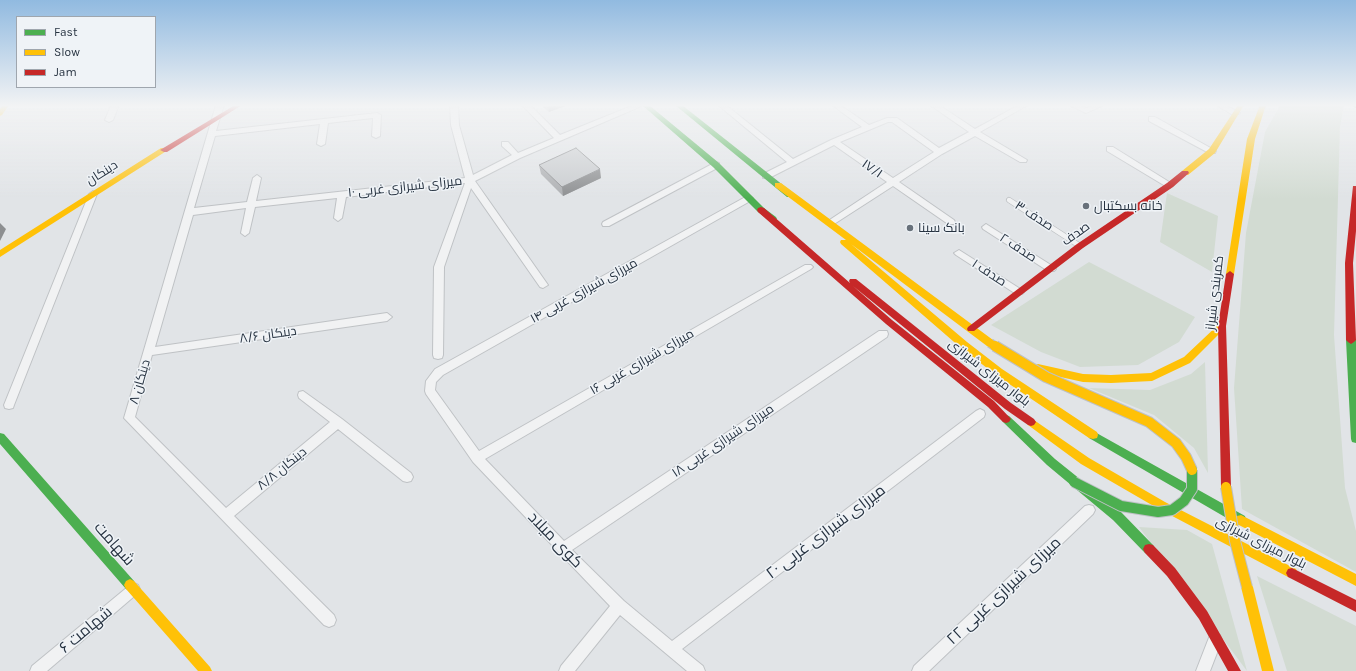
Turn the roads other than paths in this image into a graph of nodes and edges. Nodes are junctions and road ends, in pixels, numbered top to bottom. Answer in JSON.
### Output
{"nodes":[{"id":1,"x":188,"y":136,"type":"edge"},
{"id":2,"x":211,"y":136,"type":"edge"},
{"id":3,"x":321,"y":136,"type":"edge"},
{"id":4,"x":458,"y":136,"type":"edge"},
{"id":5,"x":556,"y":136,"type":"edge"},
{"id":6,"x":565,"y":136,"type":"edge"},
{"id":7,"x":682,"y":136,"type":"edge"},
{"id":8,"x":717,"y":136,"type":"edge"},
{"id":9,"x":760,"y":136,"type":"edge"},
{"id":10,"x":848,"y":136,"type":"edge"},
{"id":11,"x":916,"y":136,"type":"edge"},
{"id":12,"x":970,"y":136,"type":"edge"},
{"id":13,"x":982,"y":136,"type":"edge"},
{"id":14,"x":1184,"y":136,"type":"edge"},
{"id":15,"x":1221,"y":136,"type":"edge"},
{"id":16,"x":1252,"y":136,"type":"edge"},
{"id":17,"x":559,"y":139,"type":"junction"},
{"id":18,"x":834,"y":142,"type":"junction"},
{"id":19,"x":320,"y":144,"type":"dead end"},
{"id":20,"x":505,"y":144,"type":"dead end"},
{"id":21,"x":1110,"y":148,"type":"dead end"},
{"id":22,"x":1212,"y":151,"type":"junction"},
{"id":23,"x":939,"y":152,"type":"junction"},
{"id":24,"x":517,"y":156,"type":"junction"},
{"id":25,"x":1023,"y":160,"type":"dead end"},
{"id":26,"x":793,"y":163,"type":"junction"},
{"id":27,"x":716,"y":165,"type":"junction"},
{"id":28,"x":766,"y":176,"type":"junction"},
{"id":29,"x":257,"y":178,"type":"dead end"},
{"id":30,"x":470,"y":180,"type":"junction"},
{"id":31,"x":891,"y":182,"type":"junction"},
{"id":32,"x":778,"y":185,"type":"junction"},
{"id":33,"x":1170,"y":185,"type":"junction"},
{"id":34,"x":1356,"y":188,"type":"edge"},
{"id":35,"x":93,"y":194,"type":"junction"},
{"id":36,"x":342,"y":194,"type":"junction"},
{"id":37,"x":749,"y":198,"type":"junction"},
{"id":38,"x":1009,"y":200,"type":"dead end"},
{"id":39,"x":250,"y":205,"type":"junction"},
{"id":40,"x":761,"y":210,"type":"junction"},
{"id":41,"x":189,"y":212,"type":"junction"},
{"id":42,"x":338,"y":218,"type":"dead end"},
{"id":43,"x":950,"y":222,"type":"dead end"},
{"id":44,"x":831,"y":223,"type":"junction"},
{"id":45,"x":606,"y":224,"type":"dead end"},
{"id":46,"x":986,"y":227,"type":"dead end"},
{"id":47,"x":245,"y":233,"type":"dead end"},
{"id":48,"x":1080,"y":246,"type":"junction"},
{"id":49,"x":959,"y":253,"type":"dead end"},
{"id":50,"x":0,"y":254,"type":"edge"},
{"id":51,"x":1356,"y":255,"type":"edge"},
{"id":52,"x":1349,"y":263,"type":"junction"},
{"id":53,"x":808,"y":267,"type":"dead end"},
{"id":54,"x":1051,"y":269,"type":"junction"},
{"id":55,"x":543,"y":285,"type":"dead end"},
{"id":56,"x":1019,"y":292,"type":"junction"},
{"id":57,"x":387,"y":317,"type":"dead end"},
{"id":58,"x":1222,"y":326,"type":"junction"},
{"id":59,"x":971,"y":329,"type":"junction"},
{"id":60,"x":883,"y":334,"type":"dead end"},
{"id":61,"x":990,"y":343,"type":"junction"},
{"id":62,"x":148,"y":352,"type":"junction"},
{"id":63,"x":438,"y":355,"type":"dead end"},
{"id":64,"x":430,"y":391,"type":"joint"},
{"id":65,"x":1355,"y":391,"type":"edge"},
{"id":66,"x":303,"y":395,"type":"dead end"},
{"id":67,"x":9,"y":405,"type":"dead end"},
{"id":68,"x":1355,"y":405,"type":"edge"},
{"id":69,"x":980,"y":414,"type":"dead end"},
{"id":70,"x":338,"y":422,"type":"junction"},
{"id":71,"x":0,"y":437,"type":"edge"},
{"id":72,"x":1356,"y":439,"type":"edge"},
{"id":73,"x":477,"y":458,"type":"junction"},
{"id":74,"x":407,"y":477,"type":"dead end"},
{"id":75,"x":1074,"y":482,"type":"junction"},
{"id":76,"x":1089,"y":510,"type":"dead end"},
{"id":77,"x":226,"y":515,"type":"junction"},
{"id":78,"x":563,"y":549,"type":"junction"},
{"id":79,"x":1356,"y":580,"type":"edge"},
{"id":80,"x":134,"y":589,"type":"junction"},
{"id":81,"x":619,"y":606,"type":"junction"},
{"id":82,"x":1356,"y":606,"type":"edge"},
{"id":83,"x":329,"y":620,"type":"dead end"},
{"id":84,"x":1216,"y":638,"type":"junction"},
{"id":85,"x":672,"y":649,"type":"junction"},
{"id":86,"x":37,"y":671,"type":"edge"},
{"id":87,"x":206,"y":671,"type":"edge"},
{"id":88,"x":566,"y":671,"type":"edge"},
{"id":89,"x":698,"y":671,"type":"edge"},
{"id":90,"x":919,"y":671,"type":"edge"},
{"id":91,"x":1203,"y":671,"type":"edge"},
{"id":92,"x":1235,"y":671,"type":"edge"},
{"id":93,"x":1268,"y":671,"type":"edge"}],
"edges":[{"from":1,"to":35,"type":"main road","name":"دینکان"},
{"from":2,"to":41,"type":"street","name":"۸ دینکان"},
{"from":3,"to":19,"type":"street"},
{"from":4,"to":30,"type":"street"},
{"from":5,"to":17,"type":"street"},
{"from":6,"to":17,"type":"street","name":"۱۰ میرزای شیرازی غربی"},
{"from":7,"to":27,"type":"main road","name":"بلوار میرزای شیرازی"},
{"from":8,"to":28,"type":"main road","name":"بلوار میرزای شیرازی"},
{"from":9,"to":26,"type":"street"},
{"from":10,"to":18,"type":"street"},
{"from":11,"to":23,"type":"street"},
{"from":12,"to":23,"type":"street"},
{"from":13,"to":25,"type":"street"},
{"from":14,"to":22,"type":"street"},
{"from":15,"to":22,"type":"main road","name":"صدف"},
{"from":16,"to":58,"type":"main road","name":"کمربندی شیراز"},
{"from":17,"to":24,"type":"street","name":"۱۰ میرزای شیرازی غربی"},
{"from":18,"to":26,"type":"street"},
{"from":18,"to":31,"type":"street","name":"۱۷/۱"},
{"from":20,"to":24,"type":"street"},
{"from":21,"to":33,"type":"street"},
{"from":22,"to":33,"type":"main road","name":"صدف"},
{"from":23,"to":31,"type":"street"},
{"from":24,"to":30,"type":"street","name":"۱۰ میرزای شیرازی غربی"},
{"from":26,"to":28,"type":"street"},
{"from":27,"to":37,"type":"main road","name":"بلوار میرزای شیرازی"},
{"from":27,"to":45,"type":"street"},
{"from":28,"to":32,"type":"main road","name":"بلوار میرزای شیرازی"},
{"from":29,"to":39,"type":"street"},
{"from":30,"to":36,"type":"street","name":"۱۰ میرزای شیرازی غربی"},
{"from":30,"to":55,"type":"street"},
{"from":30,"to":63,"type":"street"},
{"from":31,"to":43,"type":"street","name":"۱۷/۱"},
{"from":31,"to":44,"type":"street"},
{"from":32,"to":44,"type":"main road"},
{"from":32,"to":79,"type":"main road","name":"بلوار میرزای شیرازی"},
{"from":33,"to":48,"type":"main road","name":"صدف"},
{"from":34,"to":52,"type":"main road"},
{"from":35,"to":50,"type":"main road","name":"دینکان"},
{"from":35,"to":67,"type":"street"},
{"from":36,"to":39,"type":"street","name":"۱۰ میرزای شیرازی غربی"},
{"from":36,"to":42,"type":"street"},
{"from":37,"to":40,"type":"main road","name":"بلوار میرزای شیرازی"},
{"from":37,"to":64,"type":"street","name":"۱۴ میرزای شیرازی غربی"},
{"from":38,"to":48,"type":"lane","name":"صدف ۳"},
{"from":39,"to":41,"type":"street","name":"۱۰ میرزای شیرازی غربی"},
{"from":39,"to":47,"type":"street"},
{"from":40,"to":75,"type":"main road"},
{"from":40,"to":82,"type":"main road","name":"بلوار میرزای شیرازی"},
{"from":41,"to":62,"type":"street","name":"۸ دینکان"},
{"from":44,"to":59,"type":"main road"},
{"from":46,"to":54,"type":"street","name":"۲ صدف"},
{"from":48,"to":54,"type":"main road","name":"صدف"},
{"from":49,"to":56,"type":"street","name":"۱ صدف"},
{"from":51,"to":52,"type":"main road"},
{"from":52,"to":65,"type":"main road"},
{"from":53,"to":73,"type":"street","name":"۱۶ میرزای شیرازی غربی"},
{"from":54,"to":56,"type":"main road","name":"صدف"},
{"from":56,"to":59,"type":"main road","name":"صدف"},
{"from":57,"to":62,"type":"street","name":"۸/۶ دینکان"},
{"from":58,"to":61,"type":"main road"},
{"from":58,"to":93,"type":"main road","name":"کمربندی شیراز","bridge":true},
{"from":59,"to":61,"type":"main road"},
{"from":60,"to":78,"type":"street","name":"۱۸ میرزای شیرازی غربی"},
{"from":61,"to":75,"type":"main road","bridge":true},
{"from":62,"to":77,"type":"street","name":"۸ دینکان"},
{"from":64,"to":73,"type":"street","name":"کوی میلاد"},
{"from":65,"to":68,"type":"main road"},
{"from":66,"to":70,"type":"street"},
{"from":68,"to":72,"type":"main road"},
{"from":69,"to":85,"type":"street","name":"۲۰ میرزای شیرازی غربی"},
{"from":70,"to":74,"type":"street"},
{"from":70,"to":77,"type":"street","name":"۸/۸ دینکان"},
{"from":71,"to":80,"type":"main road","name":"شهامت"},
{"from":73,"to":78,"type":"street","name":"کوی میلاد"},
{"from":75,"to":84,"type":"main road"},
{"from":76,"to":90,"type":"street","name":"۲۲ میرزای شیرازی غربی"},
{"from":77,"to":83,"type":"street","name":"۸ دینکان"},
{"from":78,"to":81,"type":"street","name":"کوی میلاد"},
{"from":80,"to":86,"type":"street","name":"۶ شهامت"},
{"from":80,"to":87,"type":"main road","name":"شهامت"},
{"from":81,"to":85,"type":"street","name":"کوی میلاد"},
{"from":81,"to":88,"type":"street"},
{"from":84,"to":91,"type":"street"},
{"from":84,"to":92,"type":"main road"},
{"from":85,"to":89,"type":"street","name":"کوی میلاد"}]}
